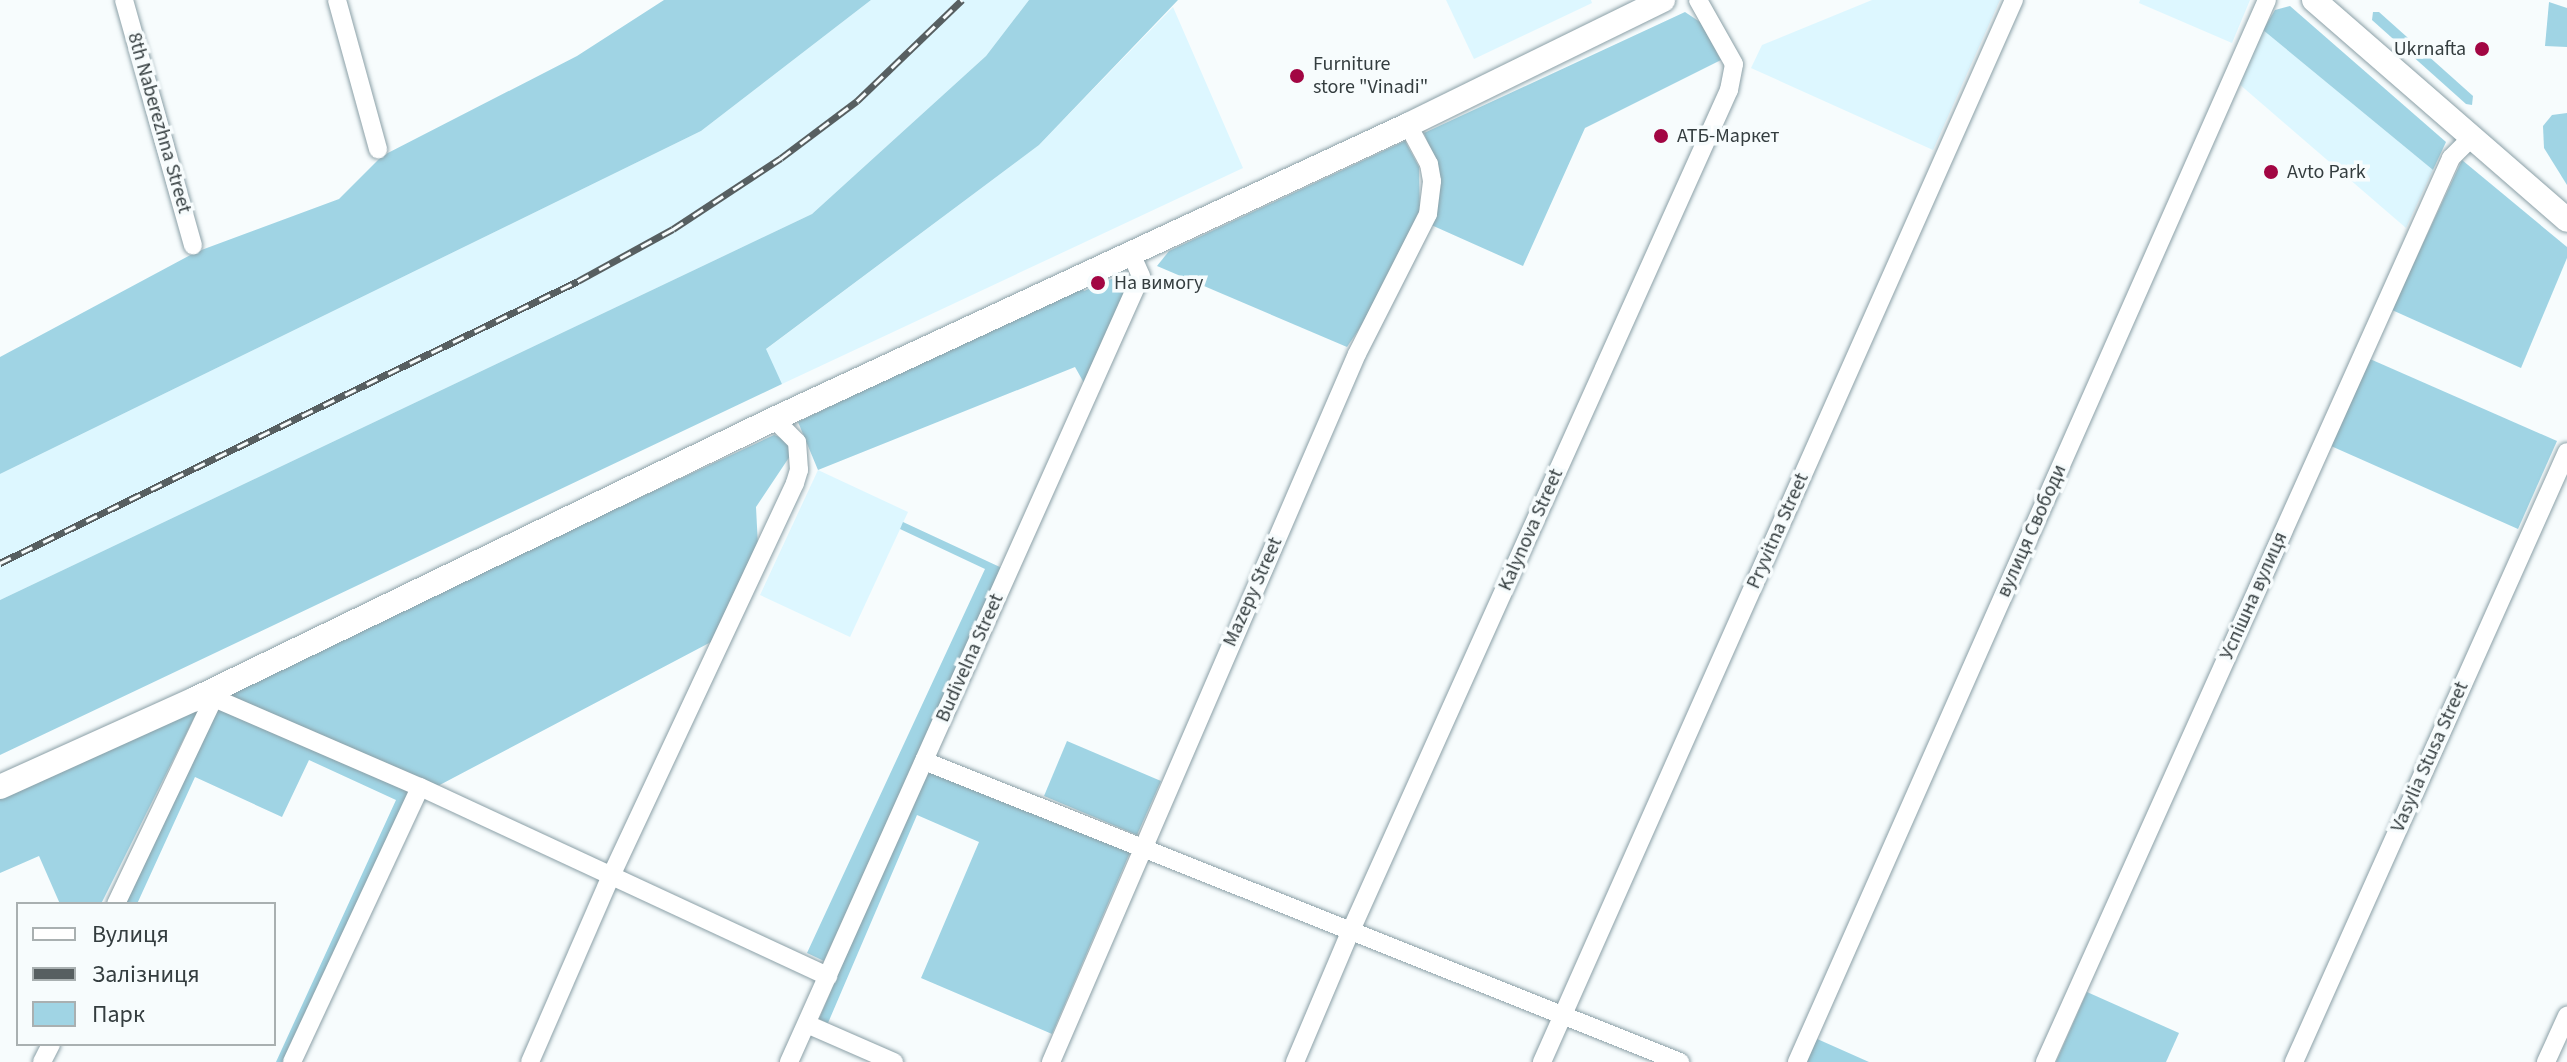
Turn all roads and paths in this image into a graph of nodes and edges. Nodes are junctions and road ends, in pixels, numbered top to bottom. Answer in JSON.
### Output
{"nodes":[{"id":1,"x":124,"y":0,"type":"edge"},
{"id":2,"x":337,"y":0,"type":"edge"},
{"id":3,"x":1663,"y":0,"type":"edge"},
{"id":4,"x":1698,"y":0,"type":"edge"},
{"id":5,"x":2014,"y":0,"type":"edge"},
{"id":6,"x":2267,"y":0,"type":"edge"},
{"id":7,"x":2314,"y":0,"type":"edge"},
{"id":8,"x":1408,"y":125,"type":"junction"},
{"id":9,"x":2472,"y":137,"type":"junction"},
{"id":10,"x":378,"y":149,"type":"dead end"},
{"id":11,"x":2567,"y":220,"type":"edge"},
{"id":12,"x":193,"y":245,"type":"dead end"},
{"id":13,"x":1131,"y":254,"type":"junction"},
{"id":14,"x":774,"y":419,"type":"junction"},
{"id":15,"x":2567,"y":452,"type":"edge"},
{"id":16,"x":204,"y":698,"type":"junction"},
{"id":17,"x":924,"y":761,"type":"junction"},
{"id":18,"x":0,"y":787,"type":"edge"},
{"id":19,"x":420,"y":787,"type":"junction"},
{"id":20,"x":1142,"y":845,"type":"junction"},
{"id":21,"x":611,"y":876,"type":"junction"},
{"id":22,"x":117,"y":902,"type":"edge"},
{"id":23,"x":1352,"y":928,"type":"junction"},
{"id":24,"x":828,"y":976,"type":"junction"},
{"id":25,"x":1563,"y":1013,"type":"junction"},
{"id":26,"x":2567,"y":1016,"type":"edge"},
{"id":27,"x":807,"y":1024,"type":"junction"},
{"id":28,"x":292,"y":1062,"type":"edge"},
{"id":29,"x":530,"y":1062,"type":"edge"},
{"id":30,"x":789,"y":1062,"type":"edge"},
{"id":31,"x":894,"y":1062,"type":"edge"},
{"id":32,"x":1051,"y":1062,"type":"edge"},
{"id":33,"x":1295,"y":1062,"type":"edge"},
{"id":34,"x":1542,"y":1062,"type":"edge"},
{"id":35,"x":1680,"y":1062,"type":"edge"},
{"id":36,"x":1797,"y":1062,"type":"edge"},
{"id":37,"x":2045,"y":1062,"type":"edge"},
{"id":38,"x":2294,"y":1062,"type":"edge"},
{"id":39,"x":2546,"y":1062,"type":"edge"}],
"edges":[{"from":1,"to":12,"type":"street","name":"8th Naberezhna Street"},
{"from":2,"to":10,"type":"street"},
{"from":3,"to":8,"type":"main road"},
{"from":4,"to":23,"type":"street","name":"Kalynova Street"},
{"from":5,"to":25,"type":"street","name":"Pryvitna Street"},
{"from":6,"to":36,"type":"street","name":"вулиця Свободи"},
{"from":7,"to":9,"type":"main road"},
{"from":8,"to":13,"type":"main road"},
{"from":8,"to":20,"type":"street","name":"Mazepy Street"},
{"from":9,"to":11,"type":"main road"},
{"from":9,"to":37,"type":"street","name":"Успішна вулиця"},
{"from":13,"to":14,"type":"main road"},
{"from":13,"to":17,"type":"street","name":"Budivelna Street"},
{"from":14,"to":16,"type":"main road"},
{"from":14,"to":21,"type":"street"},
{"from":15,"to":38,"type":"street","name":"Vasylia Stusa Street"},
{"from":16,"to":18,"type":"main road"},
{"from":16,"to":19,"type":"street"},
{"from":16,"to":22,"type":"street"},
{"from":17,"to":20,"type":"street"},
{"from":17,"to":24,"type":"street","name":"Budivelna Street"},
{"from":19,"to":21,"type":"street"},
{"from":19,"to":28,"type":"street"},
{"from":20,"to":23,"type":"street"},
{"from":20,"to":32,"type":"street","name":"Mazepy Street"},
{"from":21,"to":24,"type":"street"},
{"from":21,"to":29,"type":"street"},
{"from":23,"to":25,"type":"street"},
{"from":23,"to":33,"type":"street","name":"Kalynova Street"},
{"from":24,"to":27,"type":"street","name":"Budivelna Street"},
{"from":25,"to":34,"type":"street","name":"Pryvitna Street"},
{"from":25,"to":35,"type":"street"},
{"from":26,"to":39,"type":"street"},
{"from":27,"to":30,"type":"street","name":"Budivelna Street"},
{"from":27,"to":31,"type":"street"}]}
